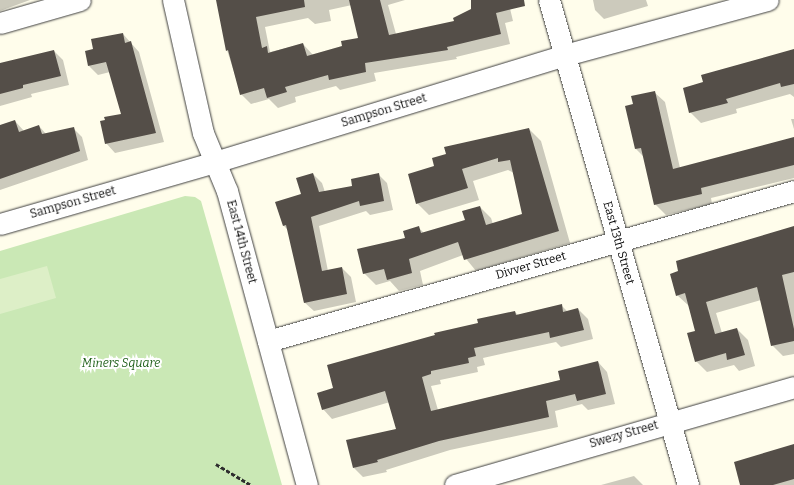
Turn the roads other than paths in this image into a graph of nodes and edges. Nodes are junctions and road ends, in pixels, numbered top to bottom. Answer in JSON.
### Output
{"nodes":[{"id":1,"x":80,"y":0,"type":"edge"},
{"id":2,"x":173,"y":0,"type":"edge"},
{"id":3,"x":548,"y":0,"type":"edge"},
{"id":4,"x":768,"y":0,"type":"edge"},
{"id":5,"x":0,"y":23,"type":"edge"},
{"id":6,"x":564,"y":55,"type":"junction"},
{"id":7,"x":215,"y":162,"type":"junction"},
{"id":8,"x":794,"y":191,"type":"edge"},
{"id":9,"x":0,"y":224,"type":"edge"},
{"id":10,"x":617,"y":242,"type":"junction"},
{"id":11,"x":268,"y":341,"type":"junction"},
{"id":12,"x":794,"y":387,"type":"edge"},
{"id":13,"x":671,"y":422,"type":"junction"},
{"id":14,"x":307,"y":485,"type":"edge"},
{"id":15,"x":455,"y":485,"type":"edge"},
{"id":16,"x":688,"y":485,"type":"edge"}],
"edges":[{"from":1,"to":5,"type":"street"},
{"from":2,"to":7,"type":"street","name":"East 14th Street"},
{"from":3,"to":6,"type":"street","name":"East 13th Street"},
{"from":4,"to":6,"type":"street","name":"Sampson Street"},
{"from":6,"to":7,"type":"street","name":"Sampson Street"},
{"from":6,"to":10,"type":"street","name":"East 13th Street"},
{"from":7,"to":9,"type":"street","name":"Sampson Street"},
{"from":7,"to":11,"type":"street","name":"East 14th Street"},
{"from":8,"to":10,"type":"street","name":"Divver Street"},
{"from":10,"to":11,"type":"street","name":"Divver Street"},
{"from":10,"to":13,"type":"street","name":"East 13th Street"},
{"from":11,"to":14,"type":"street","name":"East 14th Street"},
{"from":12,"to":13,"type":"street","name":"Swezy Street"},
{"from":13,"to":15,"type":"street","name":"Swezy Street"},
{"from":13,"to":16,"type":"street","name":"East 13th Street"}]}
